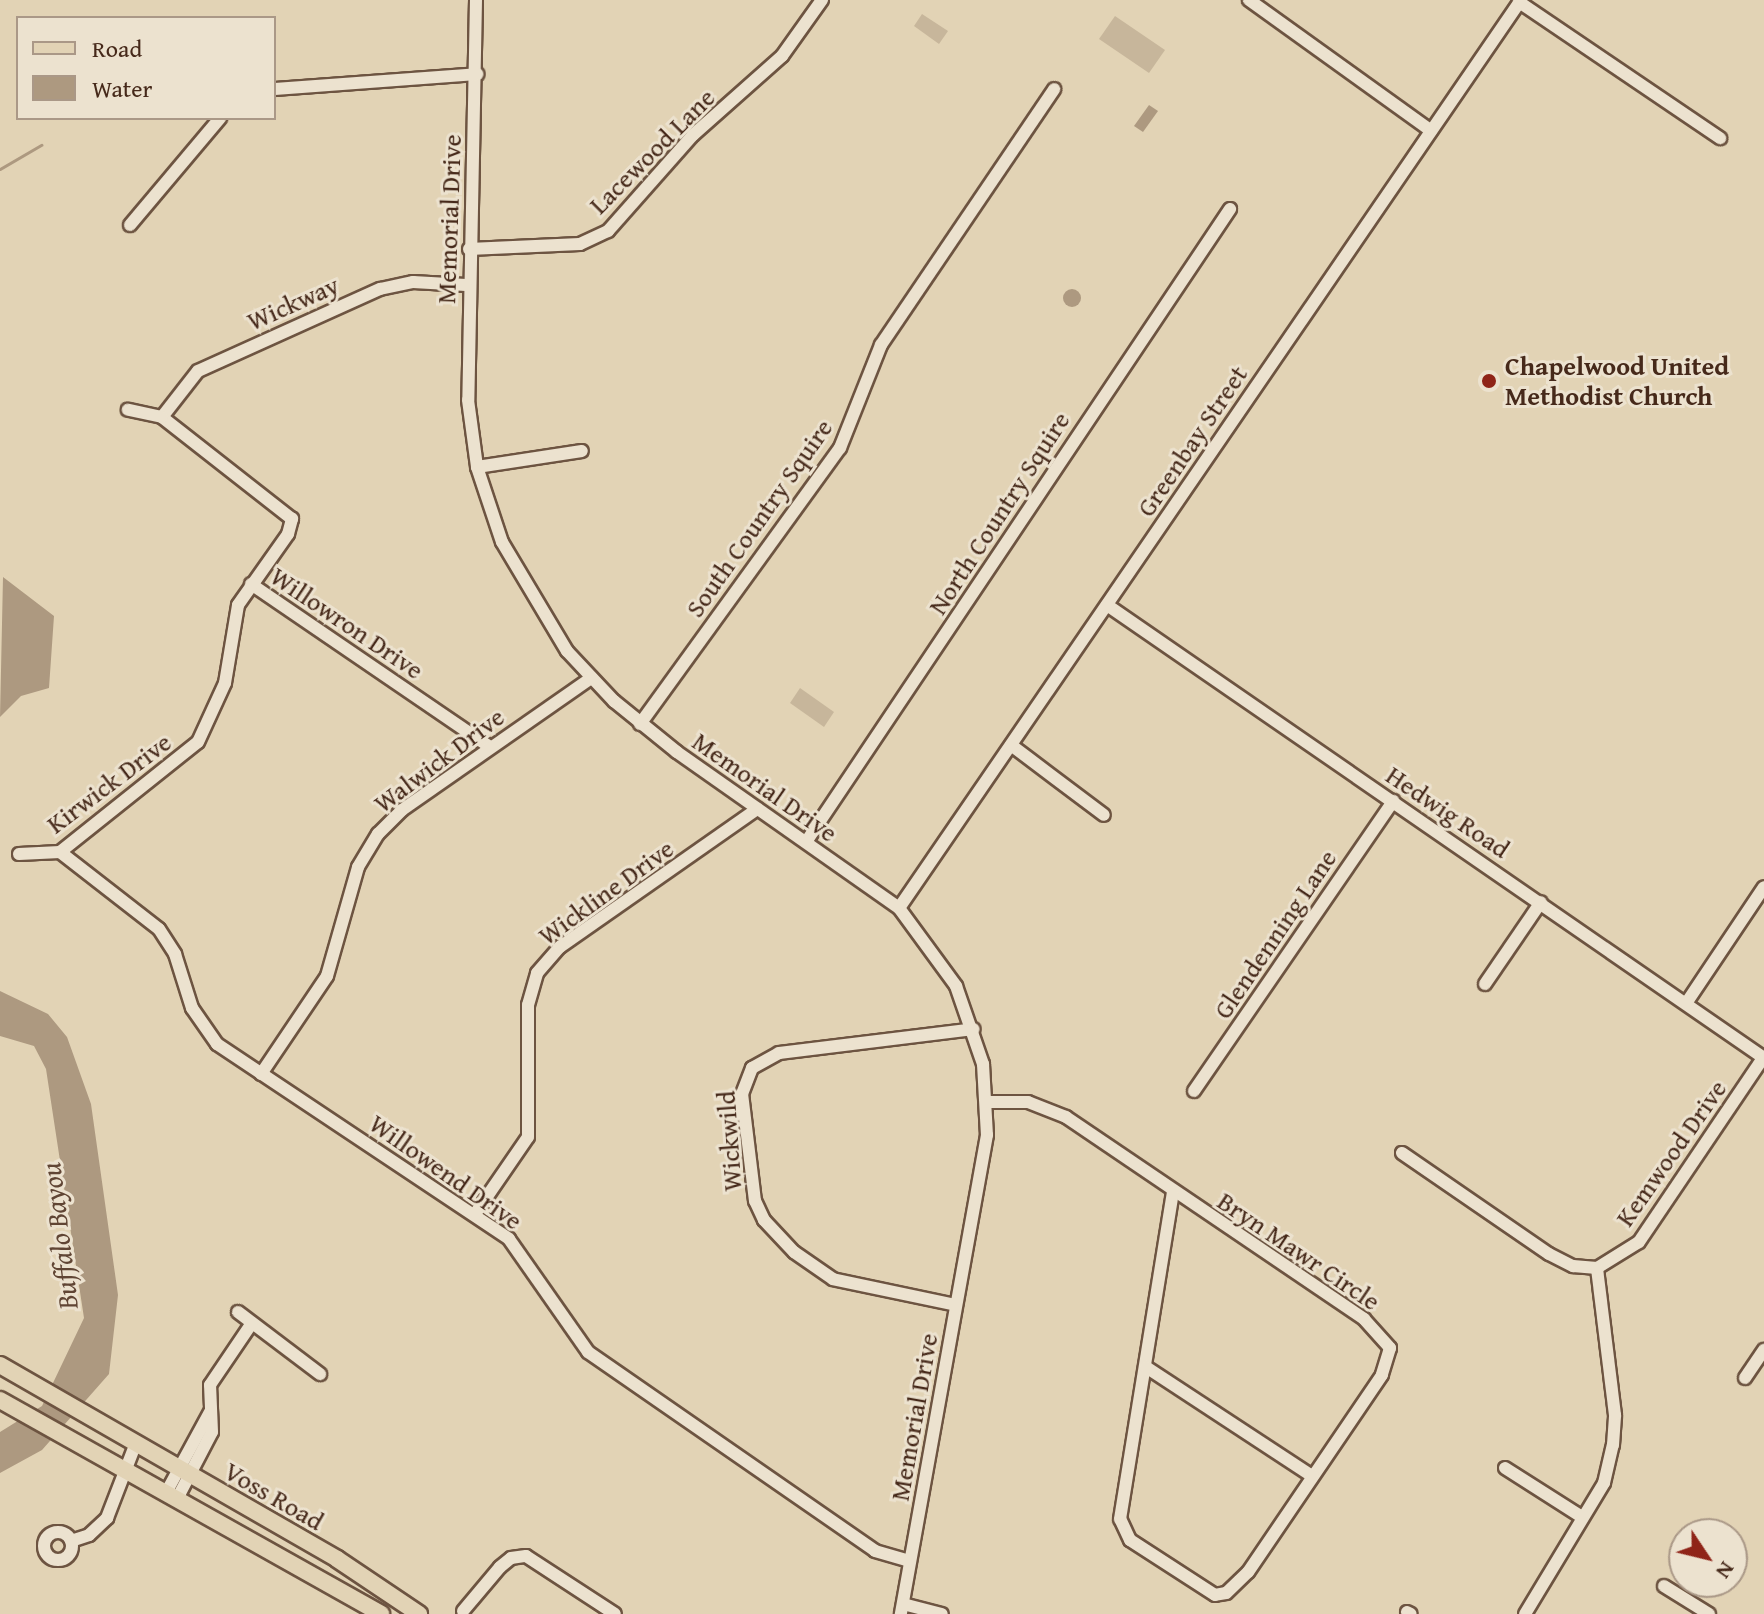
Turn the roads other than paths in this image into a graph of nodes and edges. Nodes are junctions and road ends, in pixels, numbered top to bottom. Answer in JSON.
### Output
{"nodes":[{"id":1,"x":476,"y":0,"type":"edge"},
{"id":2,"x":822,"y":0,"type":"edge"},
{"id":3,"x":1249,"y":0,"type":"edge"},
{"id":4,"x":1520,"y":1,"type":"edge"},
{"id":5,"x":477,"y":74,"type":"junction"},
{"id":6,"x":276,"y":89,"type":"edge"},
{"id":7,"x":1054,"y":89,"type":"dead end"},
{"id":8,"x":218,"y":120,"type":"edge"},
{"id":9,"x":1431,"y":131,"type":"junction"},
{"id":10,"x":1720,"y":138,"type":"dead end"},
{"id":11,"x":1230,"y":209,"type":"dead end"},
{"id":12,"x":130,"y":225,"type":"dead end"},
{"id":13,"x":469,"y":249,"type":"junction"},
{"id":14,"x":466,"y":285,"type":"junction"},
{"id":15,"x":128,"y":410,"type":"dead end"},
{"id":16,"x":162,"y":417,"type":"junction"},
{"id":17,"x":582,"y":451,"type":"dead end"},
{"id":18,"x":477,"y":467,"type":"junction"},
{"id":19,"x":251,"y":584,"type":"junction"},
{"id":20,"x":1107,"y":605,"type":"junction"},
{"id":21,"x":591,"y":678,"type":"junction"},
{"id":22,"x":640,"y":724,"type":"junction"},
{"id":23,"x":1011,"y":745,"type":"junction"},
{"id":24,"x":490,"y":747,"type":"junction"},
{"id":25,"x":1393,"y":801,"type":"junction"},
{"id":26,"x":757,"y":809,"type":"junction"},
{"id":27,"x":1104,"y":815,"type":"dead end"},
{"id":28,"x":806,"y":842,"type":"junction"},
{"id":29,"x":60,"y":852,"type":"junction"},
{"id":30,"x":19,"y":854,"type":"dead end"},
{"id":31,"x":1764,"y":887,"type":"edge"},
{"id":32,"x":1541,"y":902,"type":"junction"},
{"id":33,"x":899,"y":908,"type":"junction"},
{"id":34,"x":1485,"y":984,"type":"dead end"},
{"id":35,"x":1687,"y":1002,"type":"junction"},
{"id":36,"x":974,"y":1029,"type":"junction"},
{"id":37,"x":1764,"y":1058,"type":"edge"},
{"id":38,"x":261,"y":1074,"type":"junction"},
{"id":39,"x":1194,"y":1091,"type":"dead end"},
{"id":40,"x":989,"y":1102,"type":"junction"},
{"id":41,"x":1402,"y":1153,"type":"dead end"},
{"id":42,"x":1173,"y":1192,"type":"junction"},
{"id":43,"x":475,"y":1214,"type":"junction"},
{"id":44,"x":1597,"y":1268,"type":"junction"},
{"id":45,"x":956,"y":1305,"type":"junction"},
{"id":46,"x":238,"y":1312,"type":"dead end"},
{"id":47,"x":252,"y":1323,"type":"junction"},
{"id":48,"x":1764,"y":1350,"type":"edge"},
{"id":49,"x":1146,"y":1367,"type":"junction"},
{"id":50,"x":6,"y":1369,"type":"edge"},
{"id":51,"x":320,"y":1374,"type":"dead end"},
{"id":52,"x":1745,"y":1378,"type":"dead end"},
{"id":53,"x":0,"y":1400,"type":"edge"},
{"id":54,"x":136,"y":1443,"type":"junction"},
{"id":55,"x":124,"y":1468,"type":"junction"},
{"id":56,"x":1505,"y":1468,"type":"dead end"},
{"id":57,"x":183,"y":1472,"type":"junction"},
{"id":58,"x":1312,"y":1476,"type":"junction"},
{"id":59,"x":172,"y":1494,"type":"junction"},
{"id":60,"x":1582,"y":1517,"type":"junction"},
{"id":61,"x":285,"y":1529,"type":"junction"},
{"id":62,"x":71,"y":1541,"type":"dead end"},
{"id":63,"x":272,"y":1549,"type":"junction"},
{"id":64,"x":910,"y":1561,"type":"junction"},
{"id":65,"x":1664,"y":1586,"type":"dead end"},
{"id":66,"x":902,"y":1609,"type":"edge"},
{"id":67,"x":463,"y":1611,"type":"dead end"},
{"id":68,"x":381,"y":1614,"type":"edge"},
{"id":69,"x":419,"y":1614,"type":"edge"},
{"id":70,"x":615,"y":1614,"type":"edge"},
{"id":71,"x":942,"y":1614,"type":"edge"},
{"id":72,"x":1525,"y":1614,"type":"edge"},
{"id":73,"x":1709,"y":1614,"type":"edge"}],
"edges":[{"from":1,"to":5,"type":"street","name":"Memorial Drive"},
{"from":2,"to":13,"type":"street","name":"Lacewood Lane"},
{"from":3,"to":9,"type":"street"},
{"from":4,"to":9,"type":"street","name":"Greenbay Street"},
{"from":4,"to":10,"type":"street"},
{"from":5,"to":6,"type":"street"},
{"from":5,"to":13,"type":"street","name":"Memorial Drive"},
{"from":7,"to":22,"type":"street","name":"South Country Squire"},
{"from":8,"to":12,"type":"street"},
{"from":9,"to":20,"type":"street","name":"Greenbay Street"},
{"from":11,"to":28,"type":"street","name":"North Country Squire"},
{"from":13,"to":14,"type":"street","name":"Memorial Drive"},
{"from":14,"to":16,"type":"street","name":"Wickway"},
{"from":14,"to":18,"type":"street","name":"Memorial Drive"},
{"from":15,"to":16,"type":"street","name":"Willowron Drive"},
{"from":16,"to":19,"type":"street","name":"Willowron Drive"},
{"from":17,"to":18,"type":"street"},
{"from":18,"to":21,"type":"street","name":"Memorial Drive"},
{"from":19,"to":24,"type":"street","name":"Willowron Drive"},
{"from":19,"to":29,"type":"street","name":"Kirwick Drive"},
{"from":20,"to":23,"type":"street","name":"Greenbay Street"},
{"from":20,"to":25,"type":"street","name":"Hedwig Road"},
{"from":21,"to":22,"type":"street","name":"Memorial Drive"},
{"from":21,"to":24,"type":"street","name":"Walwick Drive"},
{"from":22,"to":26,"type":"street","name":"Memorial Drive"},
{"from":23,"to":27,"type":"street"},
{"from":23,"to":33,"type":"street","name":"Greenbay Street"},
{"from":24,"to":38,"type":"street","name":"Walwick Drive"},
{"from":25,"to":32,"type":"street","name":"Hedwig Road"},
{"from":25,"to":39,"type":"street","name":"Glendenning Lane"},
{"from":26,"to":28,"type":"street","name":"Memorial Drive"},
{"from":26,"to":43,"type":"street","name":"Wickline Drive"},
{"from":28,"to":33,"type":"street","name":"Memorial Drive"},
{"from":29,"to":30,"type":"street","name":"Kirwick Drive"},
{"from":29,"to":38,"type":"street","name":"Willowend Drive"},
{"from":31,"to":35,"type":"street"},
{"from":32,"to":34,"type":"street"},
{"from":32,"to":35,"type":"street","name":"Hedwig Road"},
{"from":33,"to":36,"type":"street","name":"Memorial Drive"},
{"from":35,"to":37,"type":"street","name":"Hedwig Road"},
{"from":36,"to":40,"type":"street","name":"Memorial Drive"},
{"from":36,"to":45,"type":"street","name":"Wickwild"},
{"from":37,"to":44,"type":"street","name":"Kemwood Drive"},
{"from":38,"to":43,"type":"street","name":"Willowend Drive"},
{"from":40,"to":42,"type":"street","name":"Bryn Mawr Circle"},
{"from":40,"to":45,"type":"street","name":"Memorial Drive"},
{"from":41,"to":44,"type":"street"},
{"from":42,"to":49,"type":"street","name":"Bryn Mawr Circle"},
{"from":42,"to":58,"type":"street","name":"Bryn Mawr Circle"},
{"from":43,"to":64,"type":"street","name":"Willowend Drive"},
{"from":44,"to":60,"type":"street"},
{"from":45,"to":64,"type":"street","name":"Memorial Drive"},
{"from":46,"to":47,"type":"street"},
{"from":47,"to":51,"type":"street"},
{"from":47,"to":57,"type":"street"},
{"from":48,"to":52,"type":"street"},
{"from":49,"to":58,"type":"street"},
{"from":49,"to":58,"type":"street","name":"Bryn Mawr Circle"},
{"from":50,"to":54,"type":"main road","name":"Voss Road"},
{"from":53,"to":55,"type":"main road","name":"Voss Road"},
{"from":54,"to":55,"type":"street"},
{"from":54,"to":57,"type":"main road","name":"Voss Road"},
{"from":55,"to":59,"type":"main road","name":"Voss Road"},
{"from":55,"to":62,"type":"street"},
{"from":56,"to":60,"type":"street"},
{"from":57,"to":59,"type":"street"},
{"from":57,"to":61,"type":"main road","name":"Voss Road"},
{"from":59,"to":63,"type":"main road","name":"Voss Road"},
{"from":60,"to":72,"type":"street"},
{"from":61,"to":63,"type":"main road"},
{"from":61,"to":69,"type":"main road","name":"Voss Road"},
{"from":63,"to":68,"type":"main road","name":"Voss Road"},
{"from":64,"to":66,"type":"street","name":"Memorial Drive"},
{"from":65,"to":73,"type":"street"},
{"from":66,"to":71,"type":"street"},
{"from":67,"to":70,"type":"street"}]}
